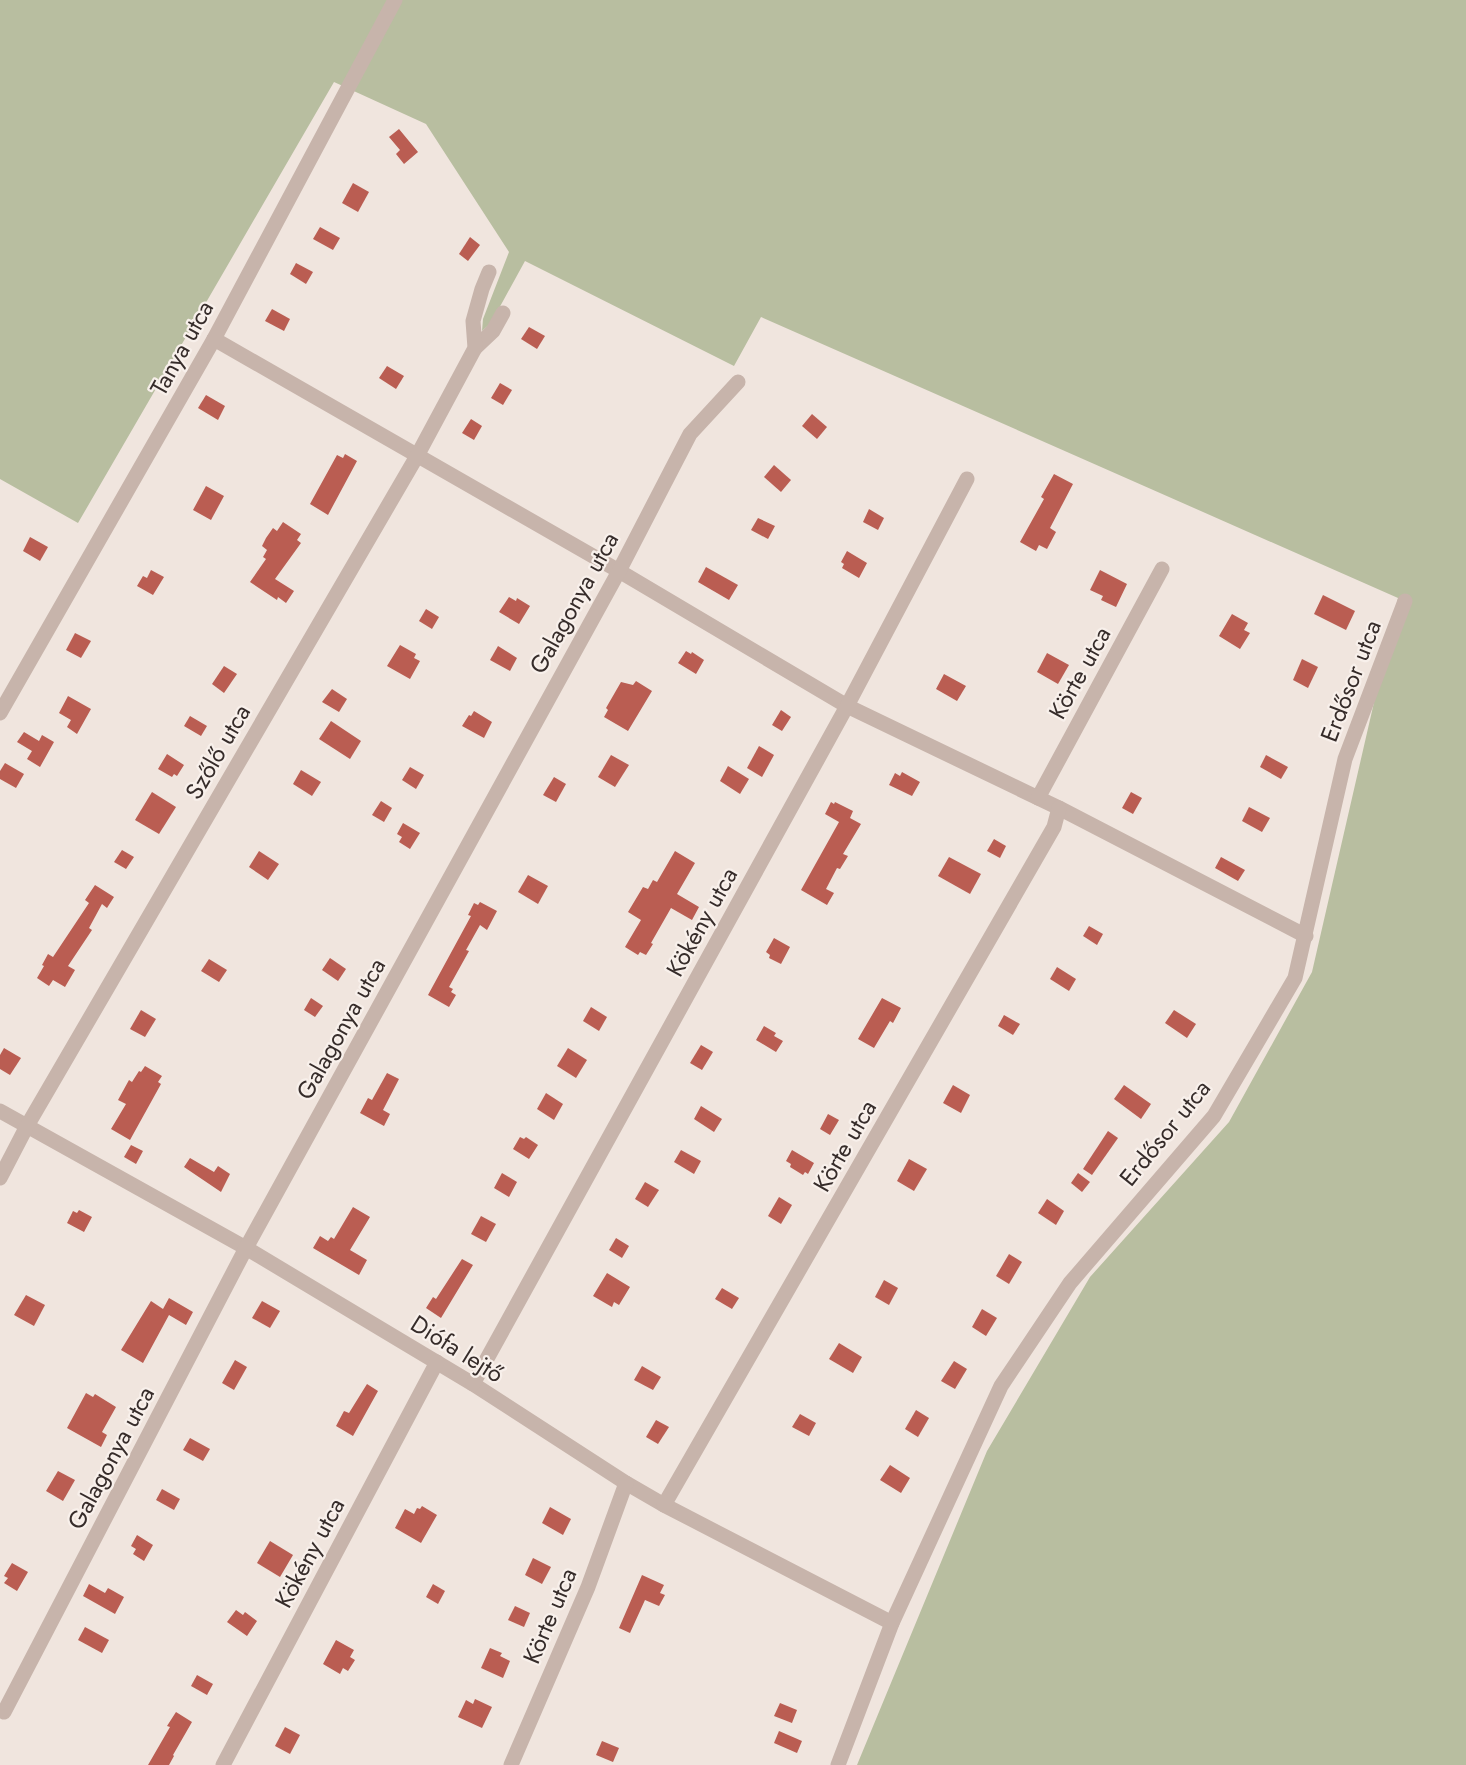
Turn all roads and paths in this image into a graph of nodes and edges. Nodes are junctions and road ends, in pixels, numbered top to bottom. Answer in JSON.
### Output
{"nodes":[{"id":1,"x":395,"y":0,"type":"edge"},
{"id":2,"x":489,"y":272,"type":"dead end"},
{"id":3,"x":503,"y":313,"type":"dead end"},
{"id":4,"x":214,"y":339,"type":"junction"},
{"id":5,"x":476,"y":348,"type":"junction"},
{"id":6,"x":738,"y":382,"type":"dead end"},
{"id":7,"x":417,"y":456,"type":"junction"},
{"id":8,"x":967,"y":479,"type":"dead end"},
{"id":9,"x":1162,"y":568,"type":"dead end"},
{"id":10,"x":619,"y":571,"type":"junction"},
{"id":11,"x":1405,"y":601,"type":"dead end"},
{"id":12,"x":847,"y":706,"type":"junction"},
{"id":13,"x":0,"y":713,"type":"edge"},
{"id":14,"x":1038,"y":798,"type":"junction"},
{"id":15,"x":1059,"y":808,"type":"junction"},
{"id":16,"x":1306,"y":936,"type":"junction"},
{"id":17,"x":0,"y":1111,"type":"edge"},
{"id":18,"x":27,"y":1126,"type":"junction"},
{"id":19,"x":0,"y":1178,"type":"edge"},
{"id":20,"x":246,"y":1248,"type":"junction"},
{"id":21,"x":437,"y":1362,"type":"junction"},
{"id":22,"x":473,"y":1384,"type":"junction"},
{"id":23,"x":626,"y":1483,"type":"junction"},
{"id":24,"x":664,"y":1505,"type":"junction"},
{"id":25,"x":892,"y":1623,"type":"junction"},
{"id":26,"x":4,"y":1712,"type":"dead end"},
{"id":27,"x":223,"y":1765,"type":"edge"},
{"id":28,"x":511,"y":1765,"type":"edge"},
{"id":29,"x":838,"y":1765,"type":"edge"}],
"edges":[{"from":1,"to":4,"type":"street","name":"Tanya utca"},
{"from":2,"to":5,"type":"street"},
{"from":3,"to":5,"type":"street","name":"Szőlő utca"},
{"from":4,"to":7,"type":"street"},
{"from":4,"to":13,"type":"street","name":"Tanya utca"},
{"from":5,"to":7,"type":"street","name":"Szőlő utca"},
{"from":6,"to":10,"type":"street","name":"Galagonya utca"},
{"from":7,"to":10,"type":"street"},
{"from":7,"to":18,"type":"street","name":"Szőlő utca"},
{"from":8,"to":12,"type":"street","name":"Kökény utca"},
{"from":9,"to":14,"type":"street","name":"Körte utca"},
{"from":10,"to":12,"type":"street"},
{"from":10,"to":20,"type":"street","name":"Galagonya utca"},
{"from":11,"to":16,"type":"street","name":"Erdősor utca"},
{"from":12,"to":14,"type":"street"},
{"from":12,"to":22,"type":"street","name":"Kökény utca"},
{"from":14,"to":15,"type":"street"},
{"from":15,"to":16,"type":"street"},
{"from":15,"to":24,"type":"street","name":"Körte utca"},
{"from":16,"to":25,"type":"street","name":"Erdősor utca"},
{"from":17,"to":18,"type":"street","name":"Diófa lejtő"},
{"from":18,"to":19,"type":"street","name":"Szőlő utca"},
{"from":18,"to":20,"type":"street","name":"Diófa lejtő"},
{"from":20,"to":21,"type":"street","name":"Diófa lejtő"},
{"from":20,"to":26,"type":"street","name":"Galagonya utca"},
{"from":21,"to":22,"type":"street","name":"Diófa lejtő"},
{"from":21,"to":27,"type":"street","name":"Kökény utca"},
{"from":22,"to":23,"type":"street","name":"Diófa lejtő"},
{"from":23,"to":24,"type":"street","name":"Diófa lejtő"},
{"from":23,"to":28,"type":"street","name":"Körte utca"},
{"from":24,"to":25,"type":"street","name":"Diófa lejtő"},
{"from":25,"to":29,"type":"street","name":"Erdősor utca"}]}
